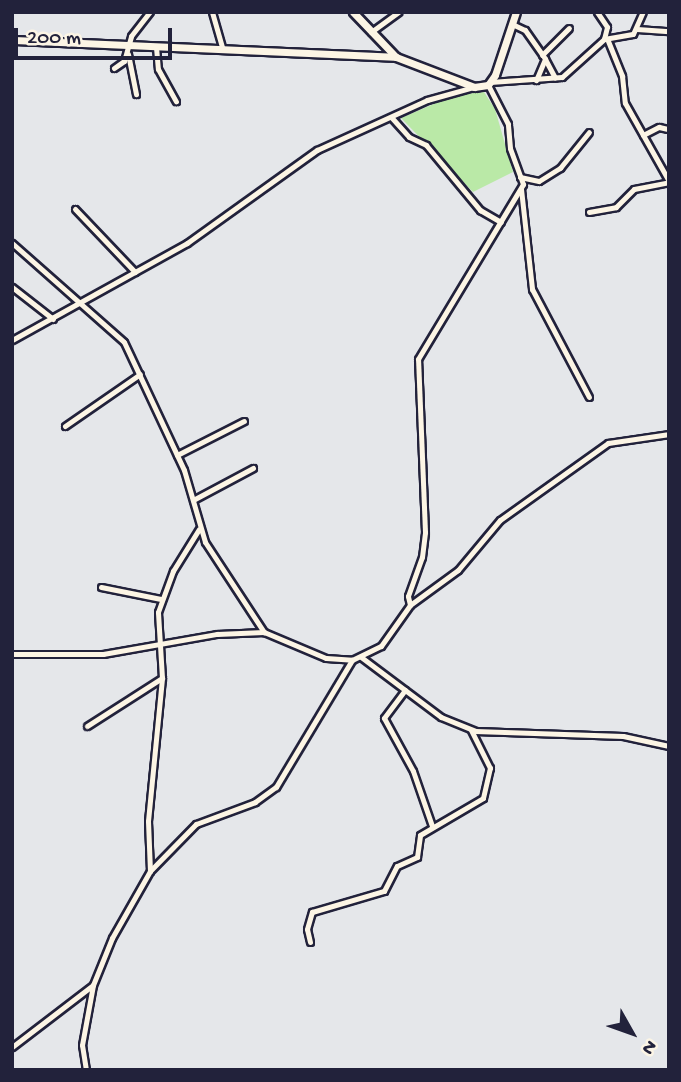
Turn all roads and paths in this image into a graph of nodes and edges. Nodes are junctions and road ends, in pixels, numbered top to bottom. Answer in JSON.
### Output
{"nodes":[{"id":1,"x":138,"y":12,"type":"edge"},
{"id":2,"x":150,"y":12,"type":"edge"},
{"id":3,"x":212,"y":12,"type":"edge"},
{"id":4,"x":352,"y":12,"type":"edge"},
{"id":5,"x":399,"y":12,"type":"edge"},
{"id":6,"x":516,"y":12,"type":"edge"},
{"id":7,"x":597,"y":12,"type":"edge"},
{"id":8,"x":643,"y":12,"type":"edge"},
{"id":9,"x":142,"y":21,"type":"junction"},
{"id":10,"x":512,"y":24,"type":"junction"},
{"id":11,"x":569,"y":28,"type":"dead end"},
{"id":12,"x":637,"y":29,"type":"junction"},
{"id":13,"x":669,"y":31,"type":"edge"},
{"id":14,"x":371,"y":32,"type":"junction"},
{"id":15,"x":12,"y":40,"type":"edge"},
{"id":16,"x":606,"y":40,"type":"junction"},
{"id":17,"x":156,"y":47,"type":"junction"},
{"id":18,"x":222,"y":48,"type":"junction"},
{"id":19,"x":127,"y":50,"type":"junction"},
{"id":20,"x":396,"y":57,"type":"junction"},
{"id":21,"x":544,"y":57,"type":"junction"},
{"id":22,"x":114,"y":68,"type":"dead end"},
{"id":23,"x":555,"y":78,"type":"junction"},
{"id":24,"x":536,"y":80,"type":"junction"},
{"id":25,"x":489,"y":84,"type":"junction"},
{"id":26,"x":474,"y":87,"type":"junction"},
{"id":27,"x":136,"y":94,"type":"dead end"},
{"id":28,"x":176,"y":101,"type":"dead end"},
{"id":29,"x":392,"y":118,"type":"junction"},
{"id":30,"x":668,"y":129,"type":"edge"},
{"id":31,"x":589,"y":132,"type":"dead end"},
{"id":32,"x":643,"y":135,"type":"junction"},
{"id":33,"x":520,"y":177,"type":"junction"},
{"id":34,"x":669,"y":181,"type":"edge"},
{"id":35,"x":522,"y":189,"type":"junction"},
{"id":36,"x":75,"y":209,"type":"dead end"},
{"id":37,"x":589,"y":212,"type":"dead end"},
{"id":38,"x":501,"y":222,"type":"junction"},
{"id":39,"x":12,"y":243,"type":"edge"},
{"id":40,"x":135,"y":272,"type":"junction"},
{"id":41,"x":12,"y":288,"type":"edge"},
{"id":42,"x":79,"y":303,"type":"junction"},
{"id":43,"x":53,"y":319,"type":"junction"},
{"id":44,"x":12,"y":340,"type":"edge"},
{"id":45,"x":140,"y":374,"type":"junction"},
{"id":46,"x":589,"y":397,"type":"dead end"},
{"id":47,"x":244,"y":421,"type":"dead end"},
{"id":48,"x":65,"y":426,"type":"dead end"},
{"id":49,"x":669,"y":434,"type":"edge"},
{"id":50,"x":177,"y":455,"type":"junction"},
{"id":51,"x":253,"y":468,"type":"dead end"},
{"id":52,"x":192,"y":500,"type":"junction"},
{"id":53,"x":199,"y":528,"type":"junction"},
{"id":54,"x":101,"y":587,"type":"dead end"},
{"id":55,"x":161,"y":599,"type":"junction"},
{"id":56,"x":410,"y":605,"type":"junction"},
{"id":57,"x":264,"y":632,"type":"junction"},
{"id":58,"x":160,"y":644,"type":"junction"},
{"id":59,"x":12,"y":654,"type":"edge"},
{"id":60,"x":361,"y":657,"type":"junction"},
{"id":61,"x":352,"y":660,"type":"junction"},
{"id":62,"x":162,"y":678,"type":"junction"},
{"id":63,"x":405,"y":690,"type":"junction"},
{"id":64,"x":87,"y":726,"type":"dead end"},
{"id":65,"x":471,"y":730,"type":"junction"},
{"id":66,"x":669,"y":746,"type":"edge"},
{"id":67,"x":432,"y":826,"type":"junction"},
{"id":68,"x":150,"y":871,"type":"junction"},
{"id":69,"x":310,"y":942,"type":"dead end"},
{"id":70,"x":93,"y":985,"type":"junction"},
{"id":71,"x":12,"y":1047,"type":"edge"},
{"id":72,"x":86,"y":1070,"type":"edge"}],
"edges":[{"from":1,"to":9,"type":"street"},
{"from":2,"to":9,"type":"street"},
{"from":3,"to":18,"type":"street"},
{"from":4,"to":14,"type":"street"},
{"from":5,"to":14,"type":"street"},
{"from":6,"to":10,"type":"street"},
{"from":7,"to":16,"type":"street"},
{"from":8,"to":12,"type":"street"},
{"from":9,"to":19,"type":"street"},
{"from":10,"to":21,"type":"street"},
{"from":10,"to":25,"type":"street"},
{"from":11,"to":21,"type":"street"},
{"from":12,"to":13,"type":"street"},
{"from":12,"to":16,"type":"street"},
{"from":14,"to":20,"type":"street"},
{"from":15,"to":19,"type":"street"},
{"from":16,"to":23,"type":"street"},
{"from":16,"to":32,"type":"street"},
{"from":17,"to":18,"type":"street"},
{"from":17,"to":19,"type":"street"},
{"from":17,"to":28,"type":"street"},
{"from":18,"to":20,"type":"street"},
{"from":19,"to":22,"type":"street"},
{"from":19,"to":27,"type":"street"},
{"from":20,"to":26,"type":"street"},
{"from":21,"to":23,"type":"street"},
{"from":21,"to":24,"type":"street"},
{"from":23,"to":24,"type":"street"},
{"from":24,"to":25,"type":"street"},
{"from":25,"to":26,"type":"street"},
{"from":25,"to":33,"type":"street"},
{"from":26,"to":29,"type":"street"},
{"from":29,"to":38,"type":"street"},
{"from":29,"to":40,"type":"street"},
{"from":30,"to":32,"type":"street"},
{"from":31,"to":33,"type":"street"},
{"from":32,"to":34,"type":"street"},
{"from":33,"to":35,"type":"street"},
{"from":34,"to":37,"type":"street"},
{"from":35,"to":38,"type":"street"},
{"from":35,"to":46,"type":"street"},
{"from":36,"to":40,"type":"street"},
{"from":38,"to":56,"type":"street"},
{"from":39,"to":42,"type":"street"},
{"from":40,"to":42,"type":"street"},
{"from":41,"to":43,"type":"street"},
{"from":42,"to":43,"type":"street"},
{"from":42,"to":45,"type":"street"},
{"from":43,"to":44,"type":"street"},
{"from":45,"to":48,"type":"street"},
{"from":45,"to":50,"type":"street"},
{"from":47,"to":50,"type":"street"},
{"from":49,"to":56,"type":"street"},
{"from":50,"to":52,"type":"street"},
{"from":51,"to":52,"type":"street"},
{"from":52,"to":53,"type":"street"},
{"from":53,"to":55,"type":"street"},
{"from":53,"to":57,"type":"street"},
{"from":54,"to":55,"type":"street"},
{"from":55,"to":58,"type":"street"},
{"from":56,"to":60,"type":"street"},
{"from":57,"to":58,"type":"street"},
{"from":57,"to":61,"type":"street"},
{"from":58,"to":59,"type":"street"},
{"from":58,"to":62,"type":"street"},
{"from":60,"to":61,"type":"street"},
{"from":60,"to":63,"type":"street"},
{"from":61,"to":68,"type":"street"},
{"from":62,"to":64,"type":"street"},
{"from":62,"to":68,"type":"street"},
{"from":63,"to":65,"type":"street"},
{"from":63,"to":67,"type":"street"},
{"from":65,"to":66,"type":"street"},
{"from":65,"to":67,"type":"street"},
{"from":67,"to":69,"type":"street"},
{"from":68,"to":70,"type":"street"},
{"from":70,"to":71,"type":"street"},
{"from":70,"to":72,"type":"street"}]}
